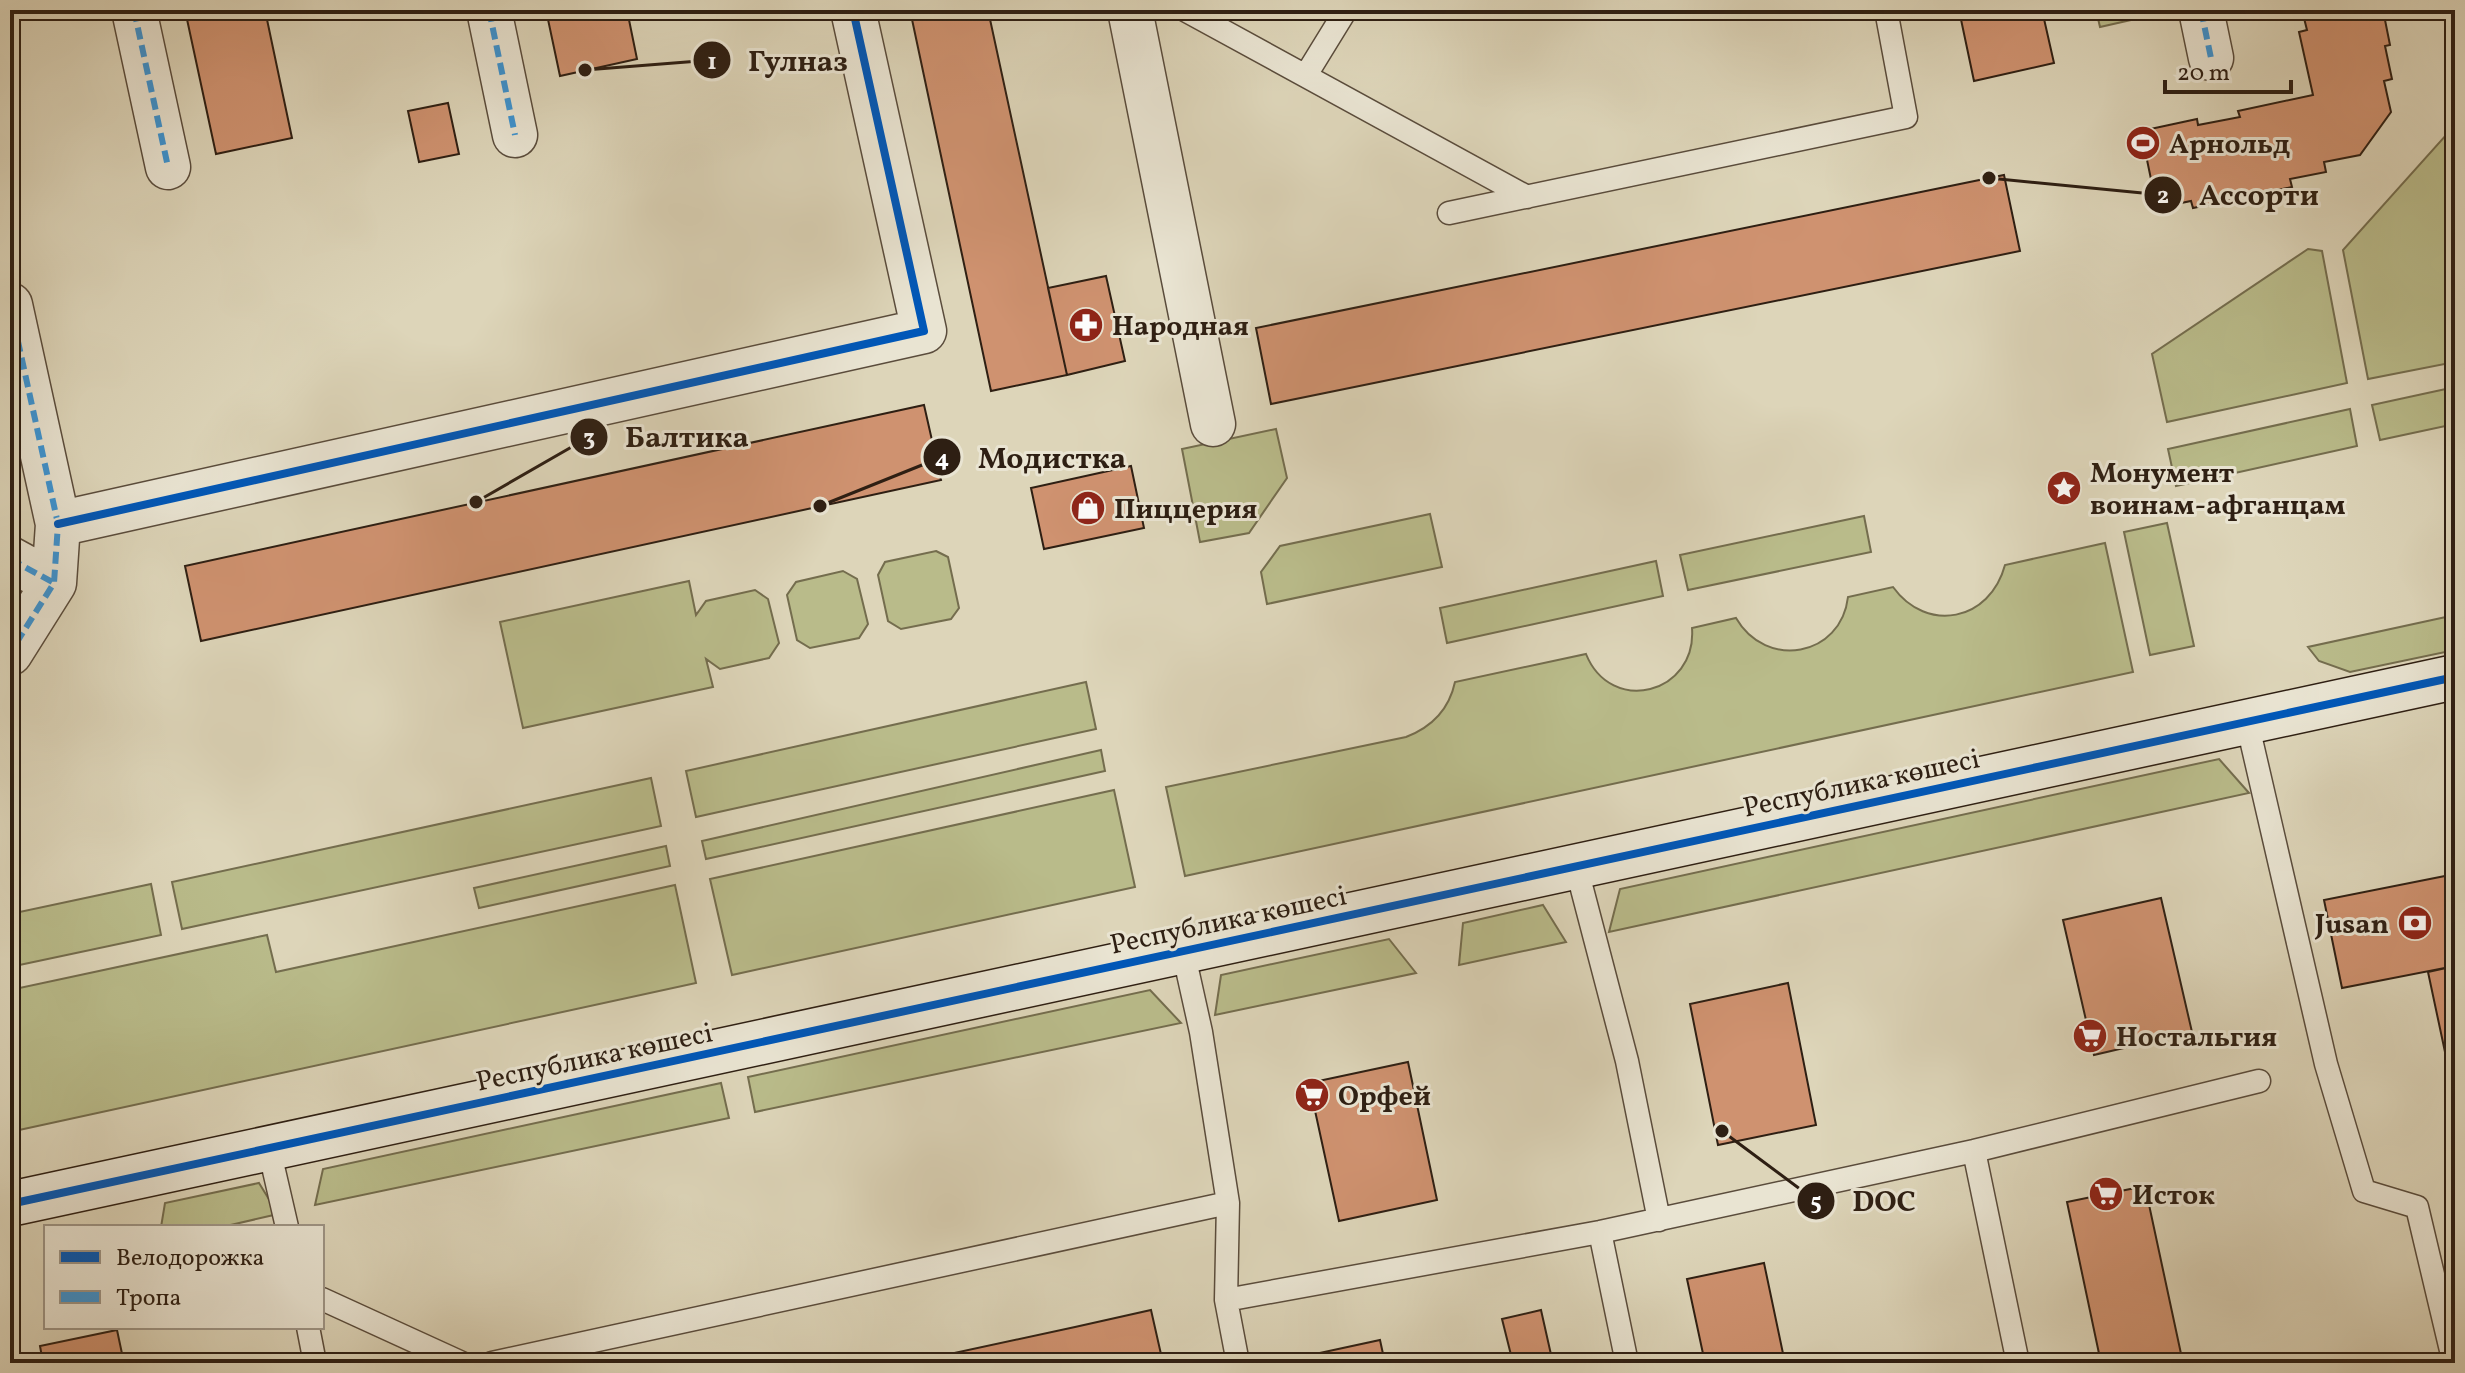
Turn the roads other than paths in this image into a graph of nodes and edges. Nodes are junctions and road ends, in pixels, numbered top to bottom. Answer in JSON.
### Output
{"nodes":[{"id":1,"x":134,"y":10,"type":"edge"},
{"id":2,"x":489,"y":10,"type":"edge"},
{"id":3,"x":853,"y":10,"type":"edge"},
{"id":4,"x":1130,"y":10,"type":"edge"},
{"id":5,"x":1185,"y":10,"type":"edge"},
{"id":6,"x":1346,"y":10,"type":"edge"},
{"id":7,"x":1886,"y":10,"type":"edge"},
{"id":8,"x":2201,"y":10,"type":"edge"},
{"id":9,"x":2211,"y":58,"type":"dead end"},
{"id":10,"x":1306,"y":75,"type":"junction"},
{"id":11,"x":515,"y":135,"type":"dead end"},
{"id":12,"x":168,"y":167,"type":"dead end"},
{"id":13,"x":1527,"y":197,"type":"junction"},
{"id":14,"x":1449,"y":213,"type":"dead end"},
{"id":15,"x":10,"y":305,"type":"edge"},
{"id":16,"x":1213,"y":424,"type":"dead end"},
{"id":17,"x":58,"y":524,"type":"junction"},
{"id":18,"x":10,"y":559,"type":"edge"},
{"id":19,"x":54,"y":583,"type":"junction"},
{"id":20,"x":10,"y":653,"type":"edge"},
{"id":21,"x":2455,"y":677,"type":"edge"},
{"id":22,"x":2247,"y":722,"type":"junction"},
{"id":23,"x":1576,"y":866,"type":"junction"},
{"id":24,"x":1183,"y":951,"type":"junction"},
{"id":25,"x":2259,"y":1081,"type":"dead end"},
{"id":26,"x":269,"y":1149,"type":"junction"},
{"id":27,"x":1974,"y":1151,"type":"junction"},
{"id":28,"x":1228,"y":1203,"type":"junction"},
{"id":29,"x":10,"y":1204,"type":"edge"},
{"id":30,"x":1659,"y":1220,"type":"junction"},
{"id":31,"x":287,"y":1225,"type":"edge"},
{"id":32,"x":1600,"y":1232,"type":"junction"},
{"id":33,"x":324,"y":1300,"type":"edge"},
{"id":34,"x":1226,"y":1300,"type":"junction"},
{"id":35,"x":308,"y":1329,"type":"edge"},
{"id":36,"x":315,"y":1363,"type":"edge"},
{"id":37,"x":462,"y":1363,"type":"edge"},
{"id":38,"x":492,"y":1363,"type":"edge"},
{"id":39,"x":1238,"y":1363,"type":"edge"},
{"id":40,"x":1627,"y":1363,"type":"edge"},
{"id":41,"x":2018,"y":1363,"type":"edge"},
{"id":42,"x":2454,"y":1363,"type":"edge"}],
"edges":[{"from":1,"to":12,"type":"street"},
{"from":2,"to":11,"type":"street"},
{"from":3,"to":17,"type":"street"},
{"from":4,"to":16,"type":"street"},
{"from":5,"to":10,"type":"lane"},
{"from":6,"to":10,"type":"lane"},
{"from":7,"to":13,"type":"lane"},
{"from":8,"to":9,"type":"street"},
{"from":10,"to":13,"type":"lane"},
{"from":13,"to":14,"type":"lane"},
{"from":15,"to":17,"type":"street"},
{"from":17,"to":19,"type":"street"},
{"from":18,"to":19,"type":"street"},
{"from":19,"to":20,"type":"street"},
{"from":21,"to":22,"type":"street","name":"Республика көшесі"},
{"from":22,"to":23,"type":"street","name":"Республика көшесі"},
{"from":22,"to":42,"type":"lane"},
{"from":23,"to":24,"type":"street","name":"Республика көшесі"},
{"from":23,"to":30,"type":"lane"},
{"from":24,"to":26,"type":"street","name":"Республика көшесі"},
{"from":24,"to":28,"type":"lane"},
{"from":25,"to":27,"type":"lane"},
{"from":26,"to":29,"type":"street","name":"Республика көшесі"},
{"from":26,"to":31,"type":"lane"},
{"from":27,"to":30,"type":"lane"},
{"from":27,"to":41,"type":"lane"},
{"from":28,"to":34,"type":"lane"},
{"from":28,"to":38,"type":"lane"},
{"from":30,"to":32,"type":"lane"},
{"from":32,"to":34,"type":"lane"},
{"from":32,"to":40,"type":"lane"},
{"from":33,"to":37,"type":"lane"},
{"from":34,"to":39,"type":"lane"},
{"from":35,"to":36,"type":"lane"}]}
